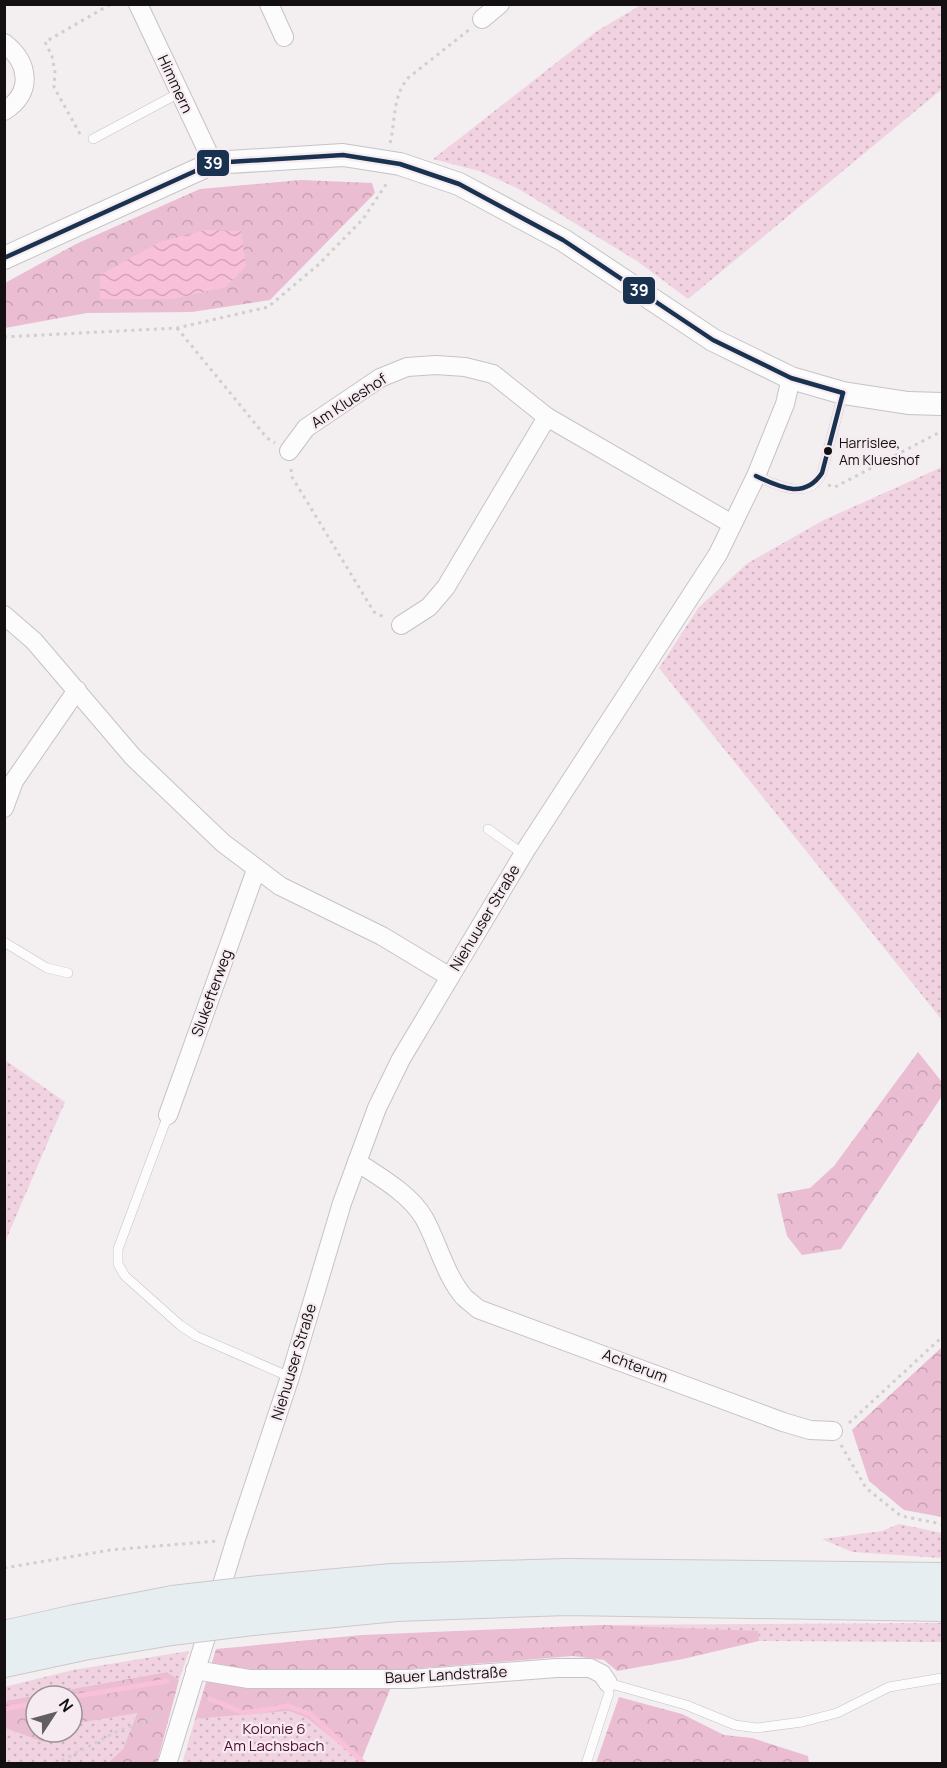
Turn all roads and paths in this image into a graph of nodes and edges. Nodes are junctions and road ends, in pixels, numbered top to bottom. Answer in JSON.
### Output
{"nodes":[{"id":1,"x":111,"y":4,"type":"edge"},
{"id":2,"x":138,"y":4,"type":"edge"},
{"id":3,"x":269,"y":4,"type":"edge"},
{"id":4,"x":500,"y":4,"type":"edge"},
{"id":5,"x":482,"y":19,"type":"joint"},
{"id":6,"x":284,"y":37,"type":"dead end"},
{"id":7,"x":4,"y":43,"type":"edge"},
{"id":8,"x":179,"y":93,"type":"junction"},
{"id":9,"x":4,"y":111,"type":"edge"},
{"id":10,"x":93,"y":139,"type":"joint"},
{"id":11,"x":390,"y":143,"type":"dead end"},
{"id":12,"x":213,"y":163,"type":"junction"},
{"id":13,"x":400,"y":164,"type":"junction"},
{"id":14,"x":4,"y":258,"type":"edge"},
{"id":15,"x":177,"y":328,"type":"junction"},
{"id":16,"x":4,"y":337,"type":"edge"},
{"id":17,"x":791,"y":378,"type":"junction"},
{"id":18,"x":843,"y":393,"type":"junction"},
{"id":19,"x":942,"y":404,"type":"edge"},
{"id":20,"x":547,"y":417,"type":"junction"},
{"id":21,"x":942,"y":431,"type":"edge"},
{"id":22,"x":289,"y":452,"type":"junction"},
{"id":23,"x":756,"y":476,"type":"junction"},
{"id":24,"x":818,"y":482,"type":"junction"},
{"id":25,"x":732,"y":524,"type":"junction"},
{"id":26,"x":4,"y":615,"type":"edge"},
{"id":27,"x":401,"y":626,"type":"joint"},
{"id":28,"x":76,"y":690,"type":"junction"},
{"id":29,"x":9,"y":778,"type":"edge"},
{"id":30,"x":4,"y":808,"type":"edge"},
{"id":31,"x":488,"y":829,"type":"dead end"},
{"id":32,"x":523,"y":855,"type":"junction"},
{"id":33,"x":256,"y":870,"type":"junction"},
{"id":34,"x":4,"y":942,"type":"edge"},
{"id":35,"x":68,"y":973,"type":"dead end"},
{"id":36,"x":450,"y":977,"type":"junction"},
{"id":37,"x":168,"y":1115,"type":"joint"},
{"id":38,"x":357,"y":1162,"type":"junction"},
{"id":39,"x":942,"y":1337,"type":"edge"},
{"id":40,"x":290,"y":1377,"type":"junction"},
{"id":41,"x":833,"y":1431,"type":"junction"},
{"id":42,"x":942,"y":1524,"type":"edge"},
{"id":43,"x":236,"y":1539,"type":"junction"},
{"id":44,"x":4,"y":1568,"type":"edge"},
{"id":45,"x":942,"y":1578,"type":"edge"},
{"id":46,"x":261,"y":1605,"type":"junction"},
{"id":47,"x":942,"y":1606,"type":"edge"},
{"id":48,"x":172,"y":1616,"type":"junction"},
{"id":49,"x":4,"y":1636,"type":"edge"},
{"id":50,"x":4,"y":1662,"type":"edge"},
{"id":51,"x":195,"y":1670,"type":"junction"},
{"id":52,"x":942,"y":1678,"type":"edge"},
{"id":53,"x":608,"y":1683,"type":"junction"},
{"id":54,"x":184,"y":1707,"type":"junction"},
{"id":55,"x":55,"y":1764,"type":"edge"},
{"id":56,"x":167,"y":1764,"type":"edge"},
{"id":57,"x":586,"y":1764,"type":"edge"}],
"edges":[{"from":1,"to":10,"type":"path"},
{"from":2,"to":8,"type":"street","name":"Himmern"},
{"from":3,"to":6,"type":"street"},
{"from":4,"to":5,"type":"street"},
{"from":5,"to":11,"type":"path"},
{"from":7,"to":9,"type":"street"},
{"from":8,"to":10,"type":"lane"},
{"from":8,"to":12,"type":"street","name":"Himmern"},
{"from":12,"to":13,"type":"street"},
{"from":12,"to":14,"type":"street"},
{"from":13,"to":15,"type":"path"},
{"from":13,"to":17,"type":"street"},
{"from":15,"to":16,"type":"path"},
{"from":15,"to":22,"type":"path"},
{"from":17,"to":18,"type":"street"},
{"from":17,"to":23,"type":"street","name":"Niehuuser Straße"},
{"from":18,"to":19,"type":"street"},
{"from":18,"to":24,"type":"lane"},
{"from":20,"to":22,"type":"street","name":"Am Klueshof"},
{"from":20,"to":25,"type":"street","name":"Am Klueshof"},
{"from":20,"to":27,"type":"street"},
{"from":21,"to":24,"type":"path"},
{"from":22,"to":27,"type":"path"},
{"from":23,"to":24,"type":"lane"},
{"from":23,"to":25,"type":"street","name":"Niehuuser Straße"},
{"from":25,"to":32,"type":"street","name":"Niehuuser Straße"},
{"from":26,"to":28,"type":"street"},
{"from":28,"to":29,"type":"street"},
{"from":28,"to":33,"type":"street"},
{"from":29,"to":30,"type":"street"},
{"from":31,"to":32,"type":"lane"},
{"from":32,"to":36,"type":"street","name":"Niehuuser Straße"},
{"from":33,"to":36,"type":"street"},
{"from":33,"to":37,"type":"street","name":"Slukefterweg"},
{"from":34,"to":35,"type":"lane"},
{"from":36,"to":38,"type":"street","name":"Niehuuser Straße"},
{"from":37,"to":40,"type":"lane"},
{"from":38,"to":40,"type":"street","name":"Niehuuser Straße"},
{"from":38,"to":41,"type":"street","name":"Achterum"},
{"from":39,"to":41,"type":"path"},
{"from":40,"to":43,"type":"street","name":"Niehuuser Straße"},
{"from":41,"to":42,"type":"path"},
{"from":43,"to":44,"type":"path"},
{"from":43,"to":51,"type":"street","name":"Niehuuser Straße"},
{"from":45,"to":46,"type":"highway"},
{"from":46,"to":47,"type":"highway"},
{"from":46,"to":48,"type":"highway","bridge":true},
{"from":48,"to":49,"type":"highway"},
{"from":48,"to":50,"type":"highway"},
{"from":51,"to":53,"type":"street","name":"Bauer Landstraße"},
{"from":51,"to":54,"type":"street"},
{"from":52,"to":53,"type":"lane"},
{"from":53,"to":57,"type":"lane"},
{"from":54,"to":55,"type":"path"},
{"from":54,"to":56,"type":"street"}]}
